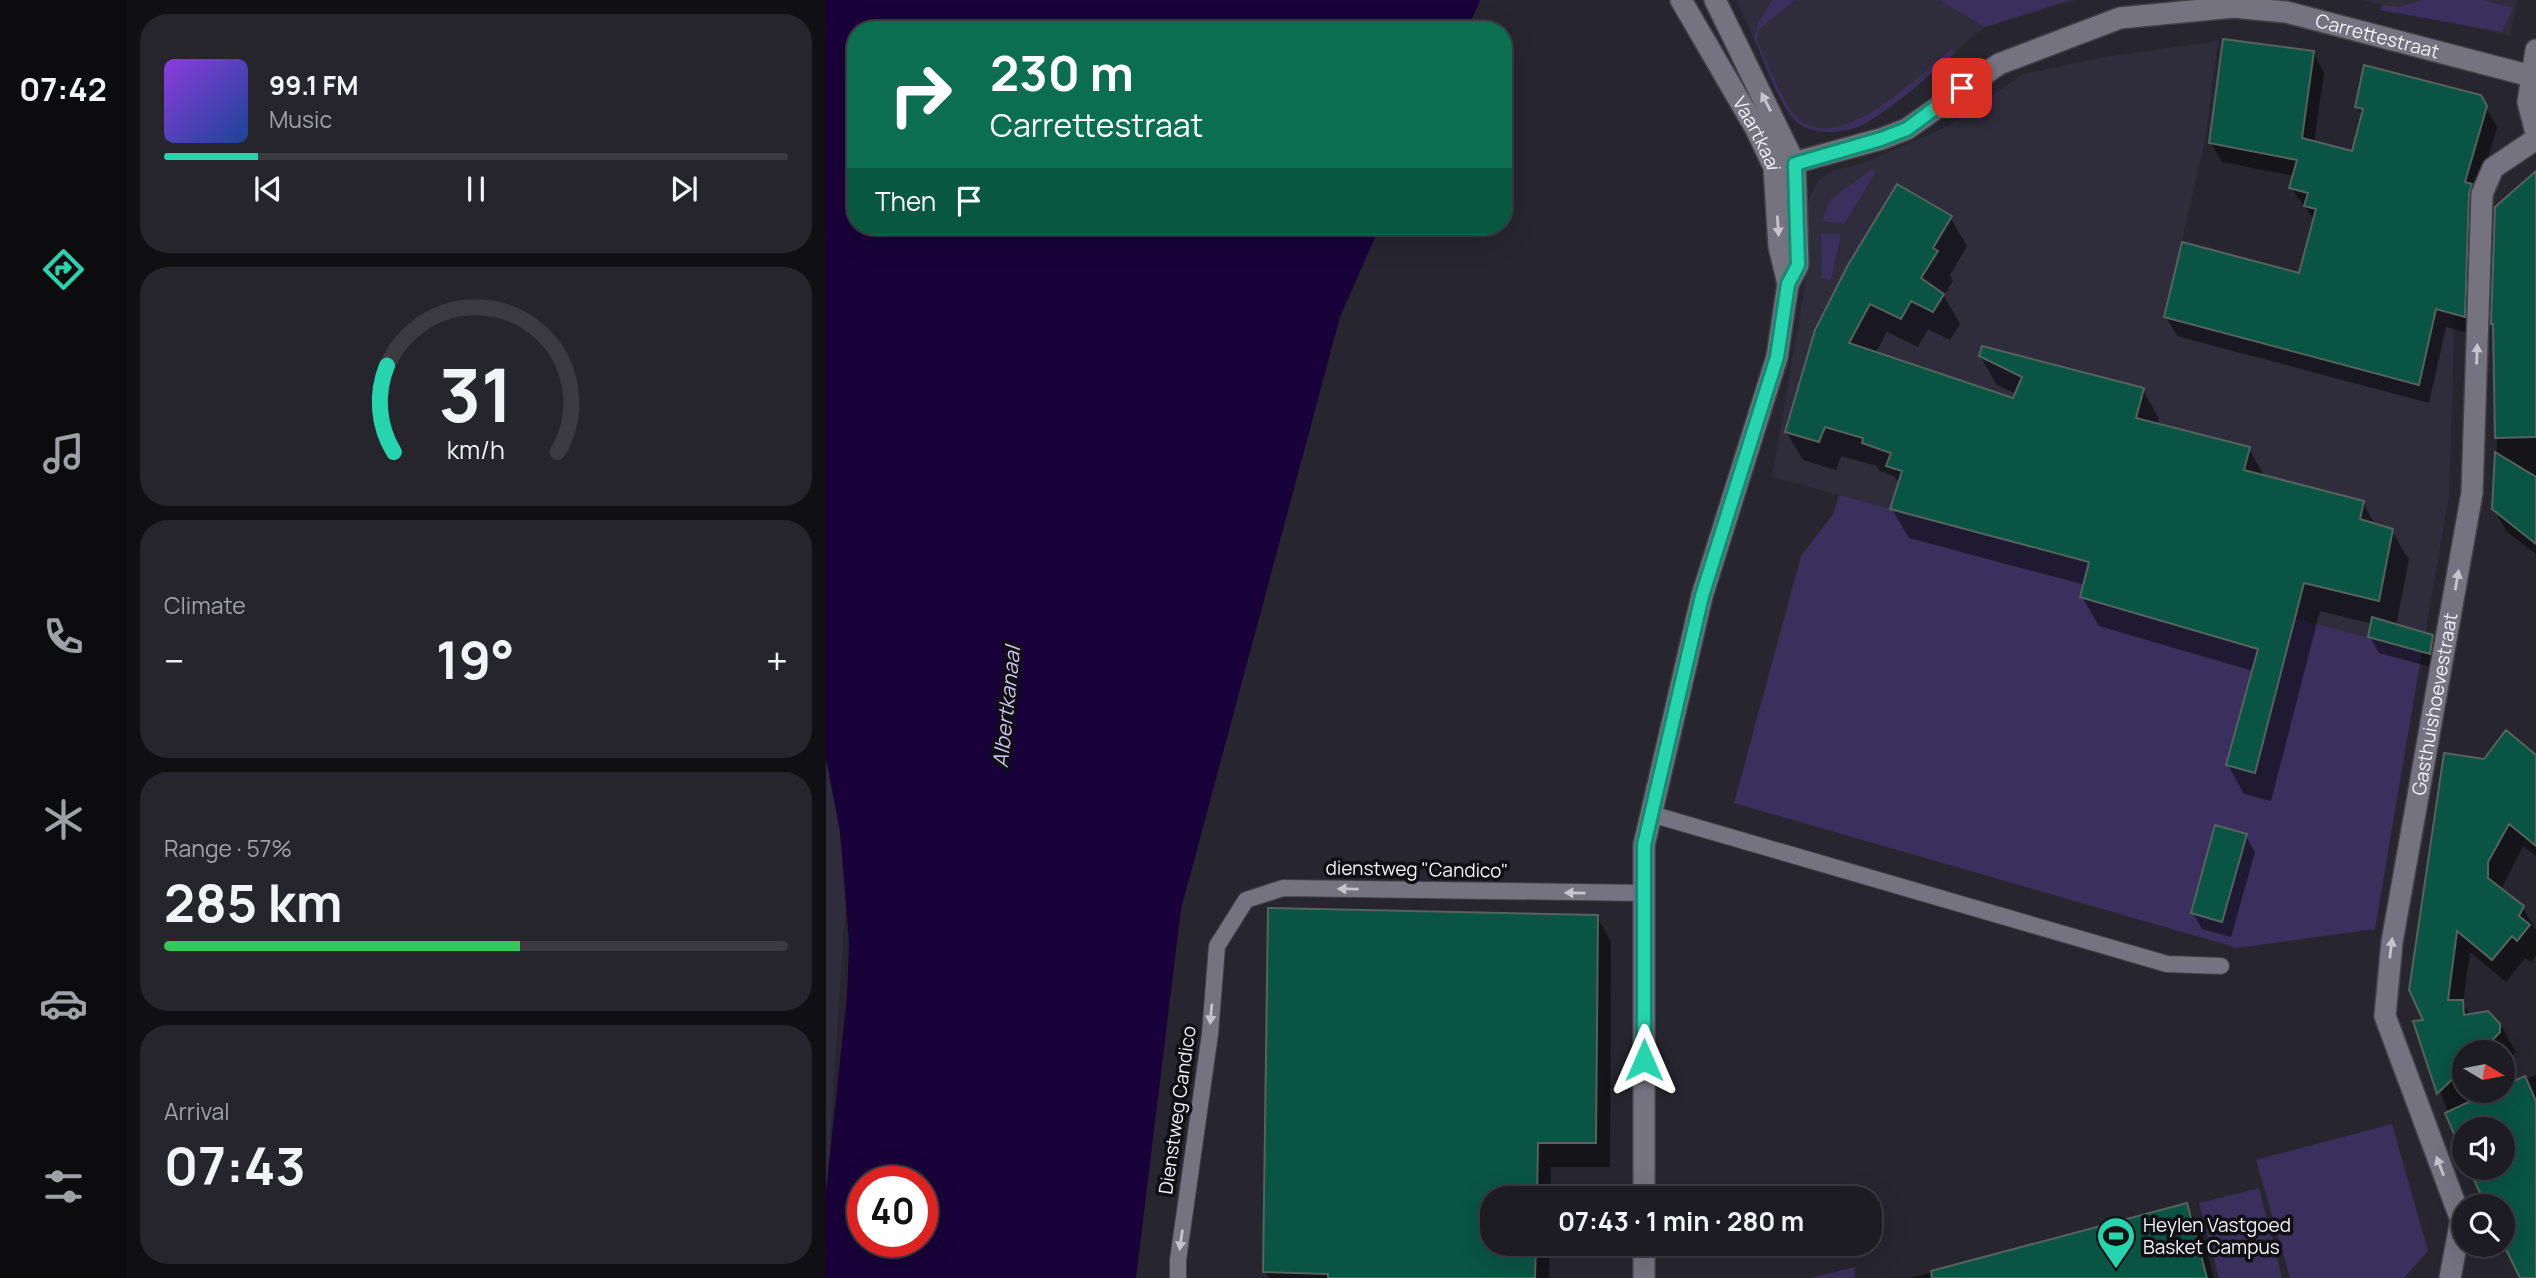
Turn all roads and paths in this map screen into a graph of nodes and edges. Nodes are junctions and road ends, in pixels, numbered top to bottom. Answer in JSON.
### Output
{"nodes":[{"id":1,"x":1681,"y":0,"type":"edge"},
{"id":2,"x":1715,"y":0,"type":"edge"},
{"id":3,"x":2536,"y":50,"type":"edge"},
{"id":4,"x":2531,"y":76,"type":"junction"},
{"id":5,"x":2536,"y":132,"type":"edge"},
{"id":6,"x":2536,"y":139,"type":"edge"},
{"id":7,"x":1785,"y":166,"type":"junction"},
{"id":8,"x":1651,"y":814,"type":"junction"},
{"id":9,"x":1643,"y":892,"type":"junction"},
{"id":10,"x":1217,"y":946,"type":"joint"},
{"id":11,"x":2221,"y":966,"type":"dead end"},
{"id":12,"x":1644,"y":1186,"type":"edge"},
{"id":13,"x":1644,"y":1256,"type":"edge"},
{"id":14,"x":1178,"y":1278,"type":"edge"},
{"id":15,"x":1644,"y":1278,"type":"edge"},
{"id":16,"x":2449,"y":1278,"type":"edge"}],
"edges":[{"from":1,"to":7,"type":"street","name":"Vaartkaai"},
{"from":7,"to":2,"type":"street","name":"Vaartkaai","one_way":true},
{"from":3,"to":4,"type":"street"},
{"from":4,"to":5,"type":"street"},
{"from":4,"to":7,"type":"street","name":"Carrettestraat"},
{"from":16,"to":6,"type":"street","name":"Gasthuishoevestraat","one_way":true},
{"from":7,"to":8,"type":"street","name":"Vaartkaai"},
{"from":8,"to":9,"type":"street"},
{"from":8,"to":11,"type":"lane"},
{"from":9,"to":10,"type":"lane","name":"dienstweg \"Candico\"","one_way":true},
{"from":9,"to":12,"type":"street"},
{"from":10,"to":14,"type":"lane","name":"Dienstweg Candico","one_way":true},
{"from":13,"to":15,"type":"street"}]}
